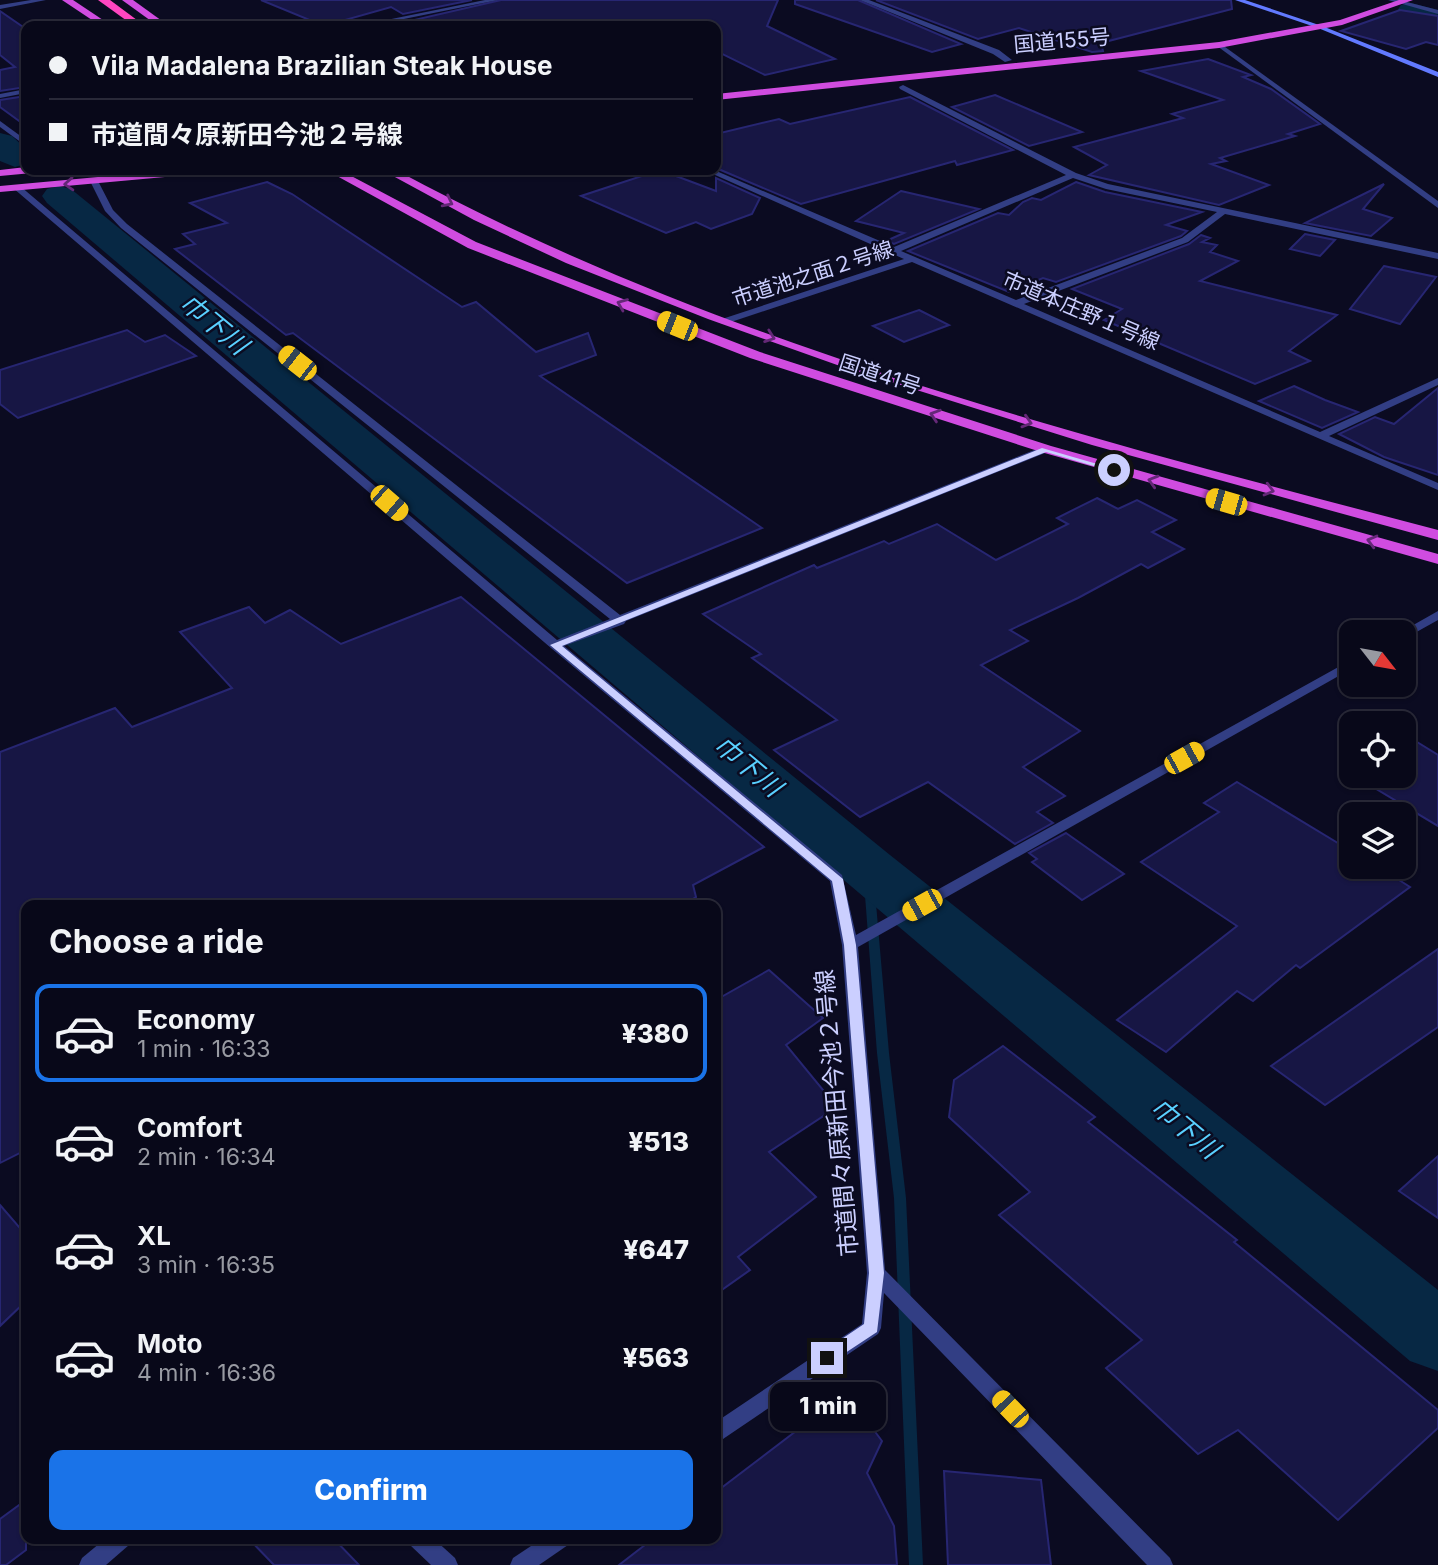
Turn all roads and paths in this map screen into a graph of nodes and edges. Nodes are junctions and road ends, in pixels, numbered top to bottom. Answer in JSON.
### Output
{"nodes":[{"id":1,"x":43,"y":0,"type":"edge"},
{"id":2,"x":67,"y":0,"type":"edge"},
{"id":3,"x":103,"y":0,"type":"edge"},
{"id":4,"x":127,"y":0,"type":"edge"},
{"id":5,"x":495,"y":0,"type":"edge"},
{"id":6,"x":863,"y":0,"type":"edge"},
{"id":7,"x":1238,"y":0,"type":"edge"},
{"id":8,"x":1399,"y":1,"type":"edge"},
{"id":9,"x":0,"y":7,"type":"edge"},
{"id":10,"x":1335,"y":11,"type":"dead end"},
{"id":11,"x":1438,"y":12,"type":"edge"},
{"id":12,"x":99,"y":21,"type":"edge"},
{"id":13,"x":133,"y":21,"type":"edge"},
{"id":14,"x":157,"y":21,"type":"edge"},
{"id":15,"x":386,"y":21,"type":"edge"},
{"id":16,"x":1305,"y":21,"type":"junction"},
{"id":17,"x":1320,"y":27,"type":"junction"},
{"id":18,"x":1219,"y":45,"type":"junction"},
{"id":19,"x":1183,"y":50,"type":"junction"},
{"id":20,"x":1008,"y":60,"type":"junction"},
{"id":21,"x":954,"y":65,"type":"junction"},
{"id":22,"x":1438,"y":75,"type":"edge"},
{"id":23,"x":865,"y":78,"type":"junction"},
{"id":24,"x":904,"y":87,"type":"junction"},
{"id":25,"x":21,"y":92,"type":"edge"},
{"id":26,"x":721,"y":92,"type":"edge"},
{"id":27,"x":721,"y":92,"type":"edge"},
{"id":28,"x":0,"y":96,"type":"edge"},
{"id":29,"x":721,"y":108,"type":"edge"},
{"id":30,"x":0,"y":122,"type":"edge"},
{"id":31,"x":21,"y":140,"type":"edge"},
{"id":32,"x":21,"y":166,"type":"edge"},
{"id":33,"x":21,"y":170,"type":"edge"},
{"id":34,"x":0,"y":171,"type":"edge"},
{"id":35,"x":33,"y":175,"type":"edge"},
{"id":36,"x":165,"y":175,"type":"edge"},
{"id":37,"x":341,"y":175,"type":"edge"},
{"id":38,"x":398,"y":175,"type":"edge"},
{"id":39,"x":719,"y":175,"type":"edge"},
{"id":40,"x":1073,"y":175,"type":"junction"},
{"id":41,"x":0,"y":179,"type":"edge"},
{"id":42,"x":95,"y":183,"type":"junction"},
{"id":43,"x":17,"y":188,"type":"junction"},
{"id":44,"x":0,"y":189,"type":"edge"},
{"id":45,"x":1438,"y":205,"type":"edge"},
{"id":46,"x":1222,"y":212,"type":"junction"},
{"id":47,"x":893,"y":251,"type":"junction"},
{"id":48,"x":1438,"y":256,"type":"edge"},
{"id":49,"x":912,"y":260,"type":"junction"},
{"id":50,"x":1015,"y":304,"type":"junction"},
{"id":51,"x":725,"y":321,"type":"junction"},
{"id":52,"x":1438,"y":381,"type":"edge"},
{"id":53,"x":1320,"y":436,"type":"junction"},
{"id":54,"x":1045,"y":449,"type":"junction"},
{"id":55,"x":1438,"y":487,"type":"edge"},
{"id":56,"x":1438,"y":535,"type":"edge"},
{"id":57,"x":1438,"y":559,"type":"edge"},
{"id":58,"x":1438,"y":615,"type":"edge"},
{"id":59,"x":620,"y":621,"type":"junction"},
{"id":60,"x":1416,"y":628,"type":"edge"},
{"id":61,"x":555,"y":645,"type":"junction"},
{"id":62,"x":1339,"y":671,"type":"edge"},
{"id":63,"x":850,"y":945,"type":"junction"},
{"id":64,"x":876,"y":1273,"type":"junction"},
{"id":65,"x":721,"y":1430,"type":"edge"},
{"id":66,"x":115,"y":1544,"type":"edge"},
{"id":67,"x":424,"y":1544,"type":"edge"},
{"id":68,"x":552,"y":1544,"type":"edge"},
{"id":69,"x":90,"y":1565,"type":"edge"},
{"id":70,"x":447,"y":1565,"type":"edge"},
{"id":71,"x":521,"y":1565,"type":"edge"},
{"id":72,"x":1163,"y":1565,"type":"edge"}],
"edges":[{"from":1,"to":9,"type":"street"},
{"from":2,"to":12,"type":"highway"},
{"from":3,"to":13,"type":"highway"},
{"from":4,"to":14,"type":"highway"},
{"from":5,"to":15,"type":"street"},
{"from":6,"to":20,"type":"street"},
{"from":7,"to":16,"type":"main road"},
{"from":8,"to":11,"type":"street"},
{"from":8,"to":17,"type":"highway","name":"国道155号"},
{"from":10,"to":16,"type":"highway","name":"国道155号"},
{"from":16,"to":17,"type":"main road"},
{"from":16,"to":20,"type":"highway","name":"国道155号"},
{"from":17,"to":18,"type":"highway","name":"国道155号"},
{"from":17,"to":22,"type":"main road"},
{"from":18,"to":19,"type":"highway","name":"国道155号"},
{"from":18,"to":45,"type":"street"},
{"from":19,"to":23,"type":"highway","name":"国道155号"},
{"from":19,"to":24,"type":"highway"},
{"from":20,"to":21,"type":"highway","name":"国道155号"},
{"from":21,"to":23,"type":"highway","name":"国道155号"},
{"from":21,"to":27,"type":"highway"},
{"from":23,"to":26,"type":"highway","name":"国道155号"},
{"from":24,"to":29,"type":"highway"},
{"from":24,"to":40,"type":"street"},
{"from":25,"to":28,"type":"street"},
{"from":30,"to":31,"type":"street"},
{"from":32,"to":34,"type":"highway"},
{"from":33,"to":34,"type":"highway"},
{"from":35,"to":41,"type":"highway"},
{"from":36,"to":42,"type":"highway"},
{"from":54,"to":37,"type":"highway","name":"国道41号","one_way":true},
{"from":38,"to":51,"type":"highway","name":"国道41号","one_way":true},
{"from":39,"to":47,"type":"street","name":"市道本庄野１号線"},
{"from":40,"to":46,"type":"street"},
{"from":40,"to":47,"type":"street"},
{"from":42,"to":43,"type":"highway","one_way":true},
{"from":42,"to":59,"type":"street"},
{"from":43,"to":44,"type":"highway"},
{"from":43,"to":61,"type":"street"},
{"from":46,"to":48,"type":"street"},
{"from":46,"to":50,"type":"street"},
{"from":47,"to":49,"type":"street","name":"市道本庄野１号線"},
{"from":49,"to":50,"type":"street","name":"市道本庄野１号線"},
{"from":49,"to":51,"type":"street","name":"市道池之面２号線"},
{"from":50,"to":53,"type":"street","name":"市道本庄野１号線"},
{"from":51,"to":56,"type":"highway","name":"国道41号","one_way":true},
{"from":52,"to":53,"type":"street"},
{"from":53,"to":55,"type":"street","name":"市道本庄野１号線"},
{"from":57,"to":54,"type":"highway","name":"国道41号","one_way":true},
{"from":54,"to":59,"type":"street"},
{"from":58,"to":60,"type":"street"},
{"from":59,"to":61,"type":"street"},
{"from":61,"to":63,"type":"street"},
{"from":62,"to":63,"type":"street","name":"市道間々原新田今池２号線"},
{"from":63,"to":64,"type":"street","name":"市道間々原新田今池２号線"},
{"from":64,"to":65,"type":"street","name":"市道間々原新田今池２号線"},
{"from":64,"to":72,"type":"street"},
{"from":66,"to":69,"type":"street"},
{"from":67,"to":70,"type":"street"},
{"from":68,"to":71,"type":"street"}]}
